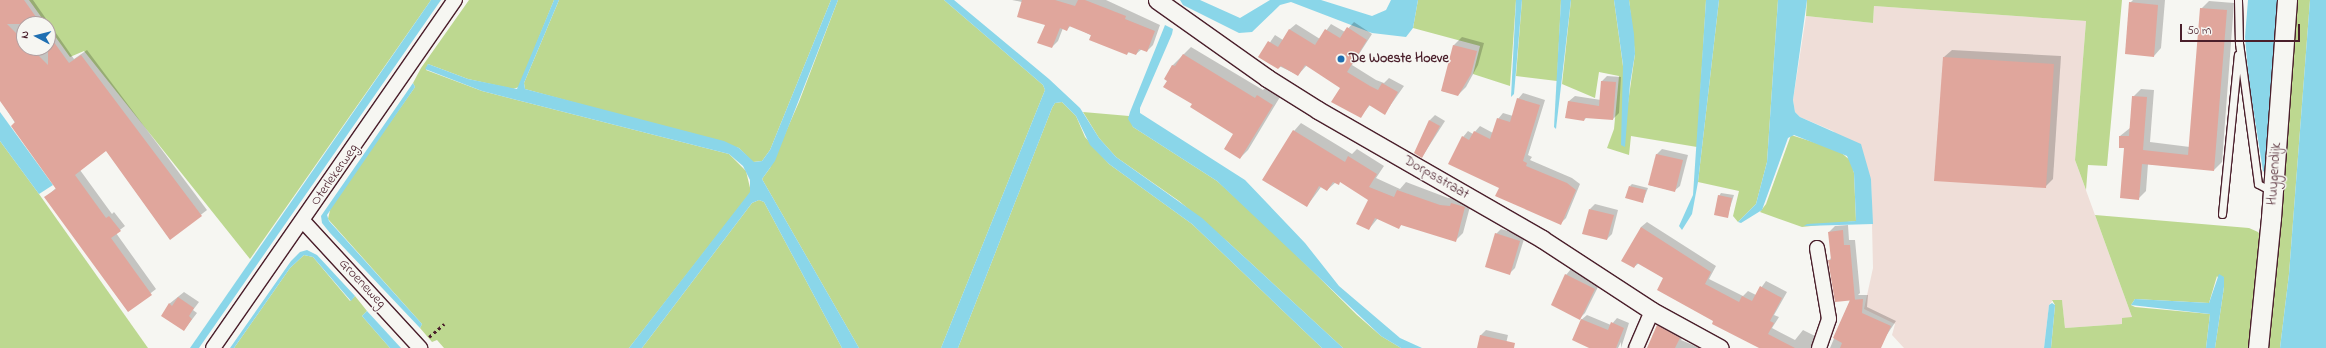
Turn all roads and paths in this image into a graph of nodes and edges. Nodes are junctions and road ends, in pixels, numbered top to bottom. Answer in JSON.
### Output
{"nodes":[{"id":1,"x":455,"y":0,"type":"edge"},
{"id":2,"x":1157,"y":0,"type":"edge"},
{"id":3,"x":2238,"y":0,"type":"edge"},
{"id":4,"x":2287,"y":0,"type":"edge"},
{"id":5,"x":2239,"y":43,"type":"junction"},
{"id":6,"x":2274,"y":191,"type":"junction"},
{"id":7,"x":2222,"y":214,"type":"dead end"},
{"id":8,"x":303,"y":221,"type":"junction"},
{"id":9,"x":1817,"y":248,"type":"dead end"},
{"id":10,"x":1652,"y":311,"type":"junction"},
{"id":11,"x":444,"y":324,"type":"dead end"},
{"id":12,"x":419,"y":347,"type":"edge"},
{"id":13,"x":213,"y":348,"type":"edge"},
{"id":14,"x":1636,"y":348,"type":"edge"},
{"id":15,"x":1720,"y":348,"type":"edge"},
{"id":16,"x":1819,"y":348,"type":"edge"},
{"id":17,"x":2258,"y":348,"type":"edge"}],
"edges":[{"from":1,"to":8,"type":"street","name":"Oterlekerweg"},
{"from":2,"to":10,"type":"street","name":"Dorpsstraat"},
{"from":3,"to":5,"type":"lane"},
{"from":4,"to":6,"type":"main road","name":"Huygendijk"},
{"from":5,"to":6,"type":"lane"},
{"from":5,"to":7,"type":"lane"},
{"from":6,"to":17,"type":"main road","name":"Huygendijk"},
{"from":8,"to":12,"type":"street","name":"Groeneweg"},
{"from":8,"to":13,"type":"street","name":"Oterlekerweg"},
{"from":9,"to":16,"type":"street"},
{"from":10,"to":14,"type":"street"},
{"from":10,"to":15,"type":"street","name":"Dorpsstraat"},
{"from":11,"to":12,"type":"path"}]}
